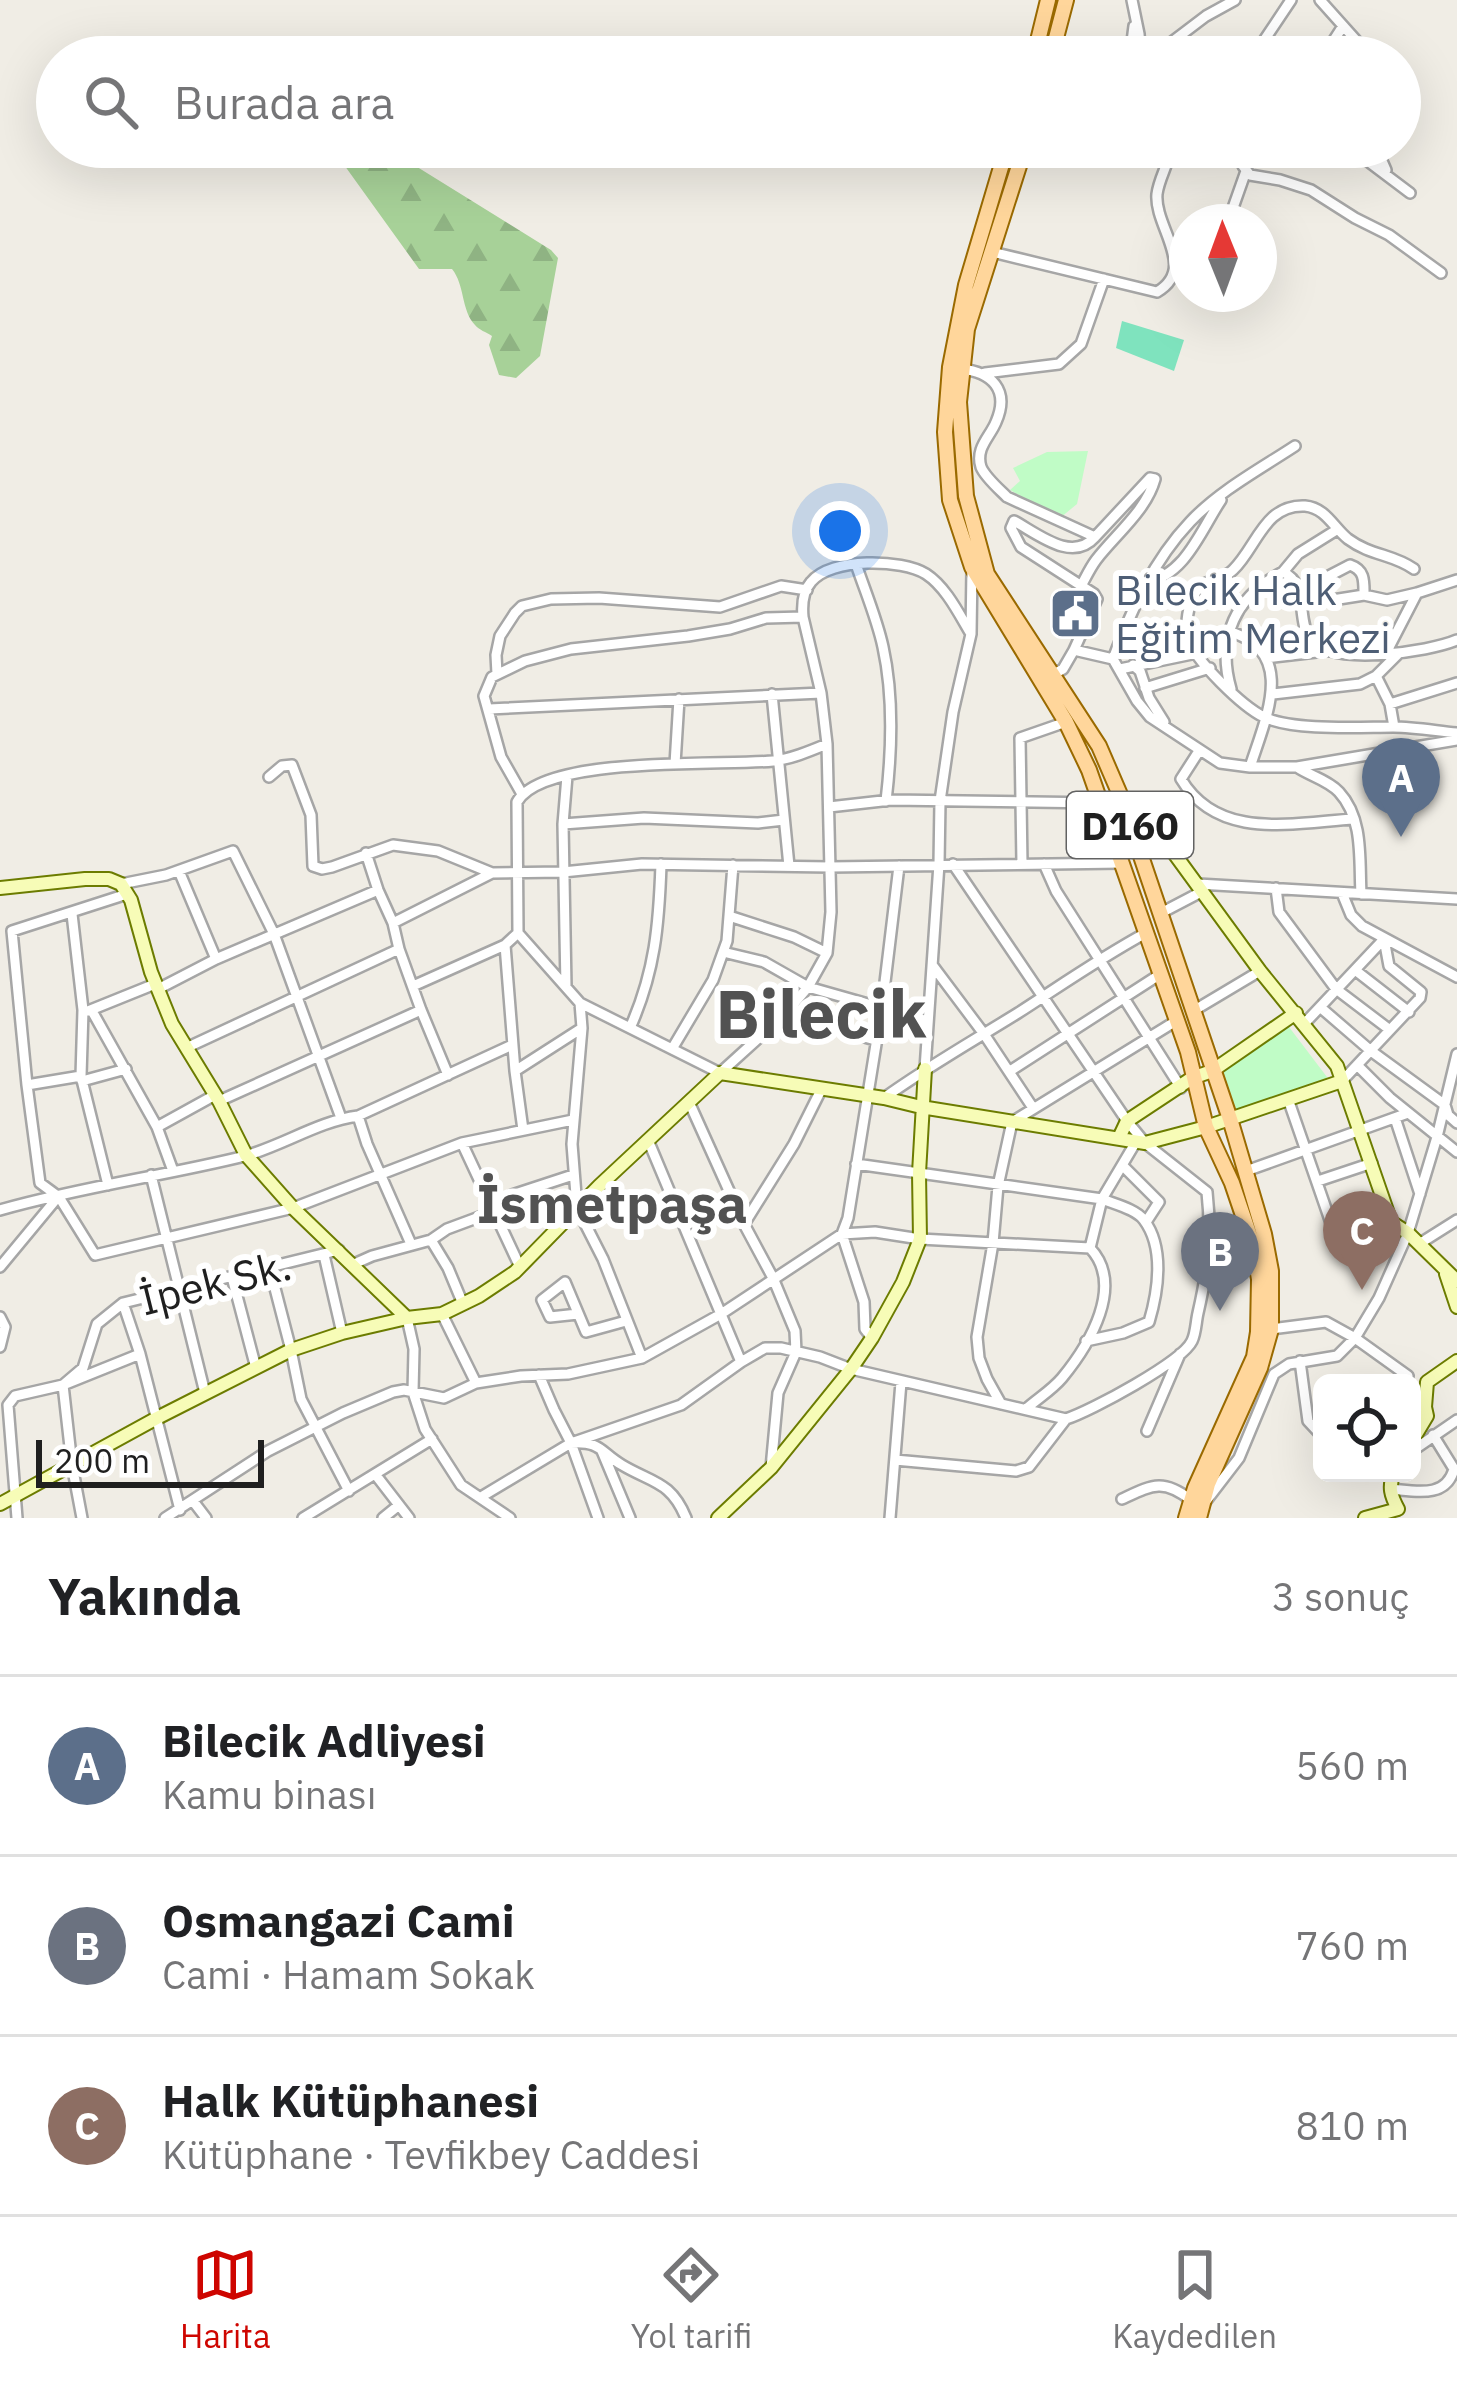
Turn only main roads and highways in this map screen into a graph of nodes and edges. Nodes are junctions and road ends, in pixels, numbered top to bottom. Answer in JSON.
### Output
{"nodes":[{"id":1,"x":1048,"y":0,"type":"edge"},
{"id":2,"x":1066,"y":0,"type":"edge"},
{"id":3,"x":1039,"y":36,"type":"edge"},
{"id":4,"x":1057,"y":36,"type":"edge"},
{"id":5,"x":1001,"y":168,"type":"edge"},
{"id":6,"x":1018,"y":168,"type":"edge"},
{"id":7,"x":1197,"y":1508,"type":"edge"},
{"id":8,"x":1186,"y":1518,"type":"edge"}],
"edges":[{"from":1,"to":3,"type":"main road"},
{"from":2,"to":4,"type":"main road"},
{"from":5,"to":7,"type":"main road","number":"D160"},
{"from":6,"to":7,"type":"main road","number":"D160"},
{"from":7,"to":8,"type":"main road","number":"D160"}]}
